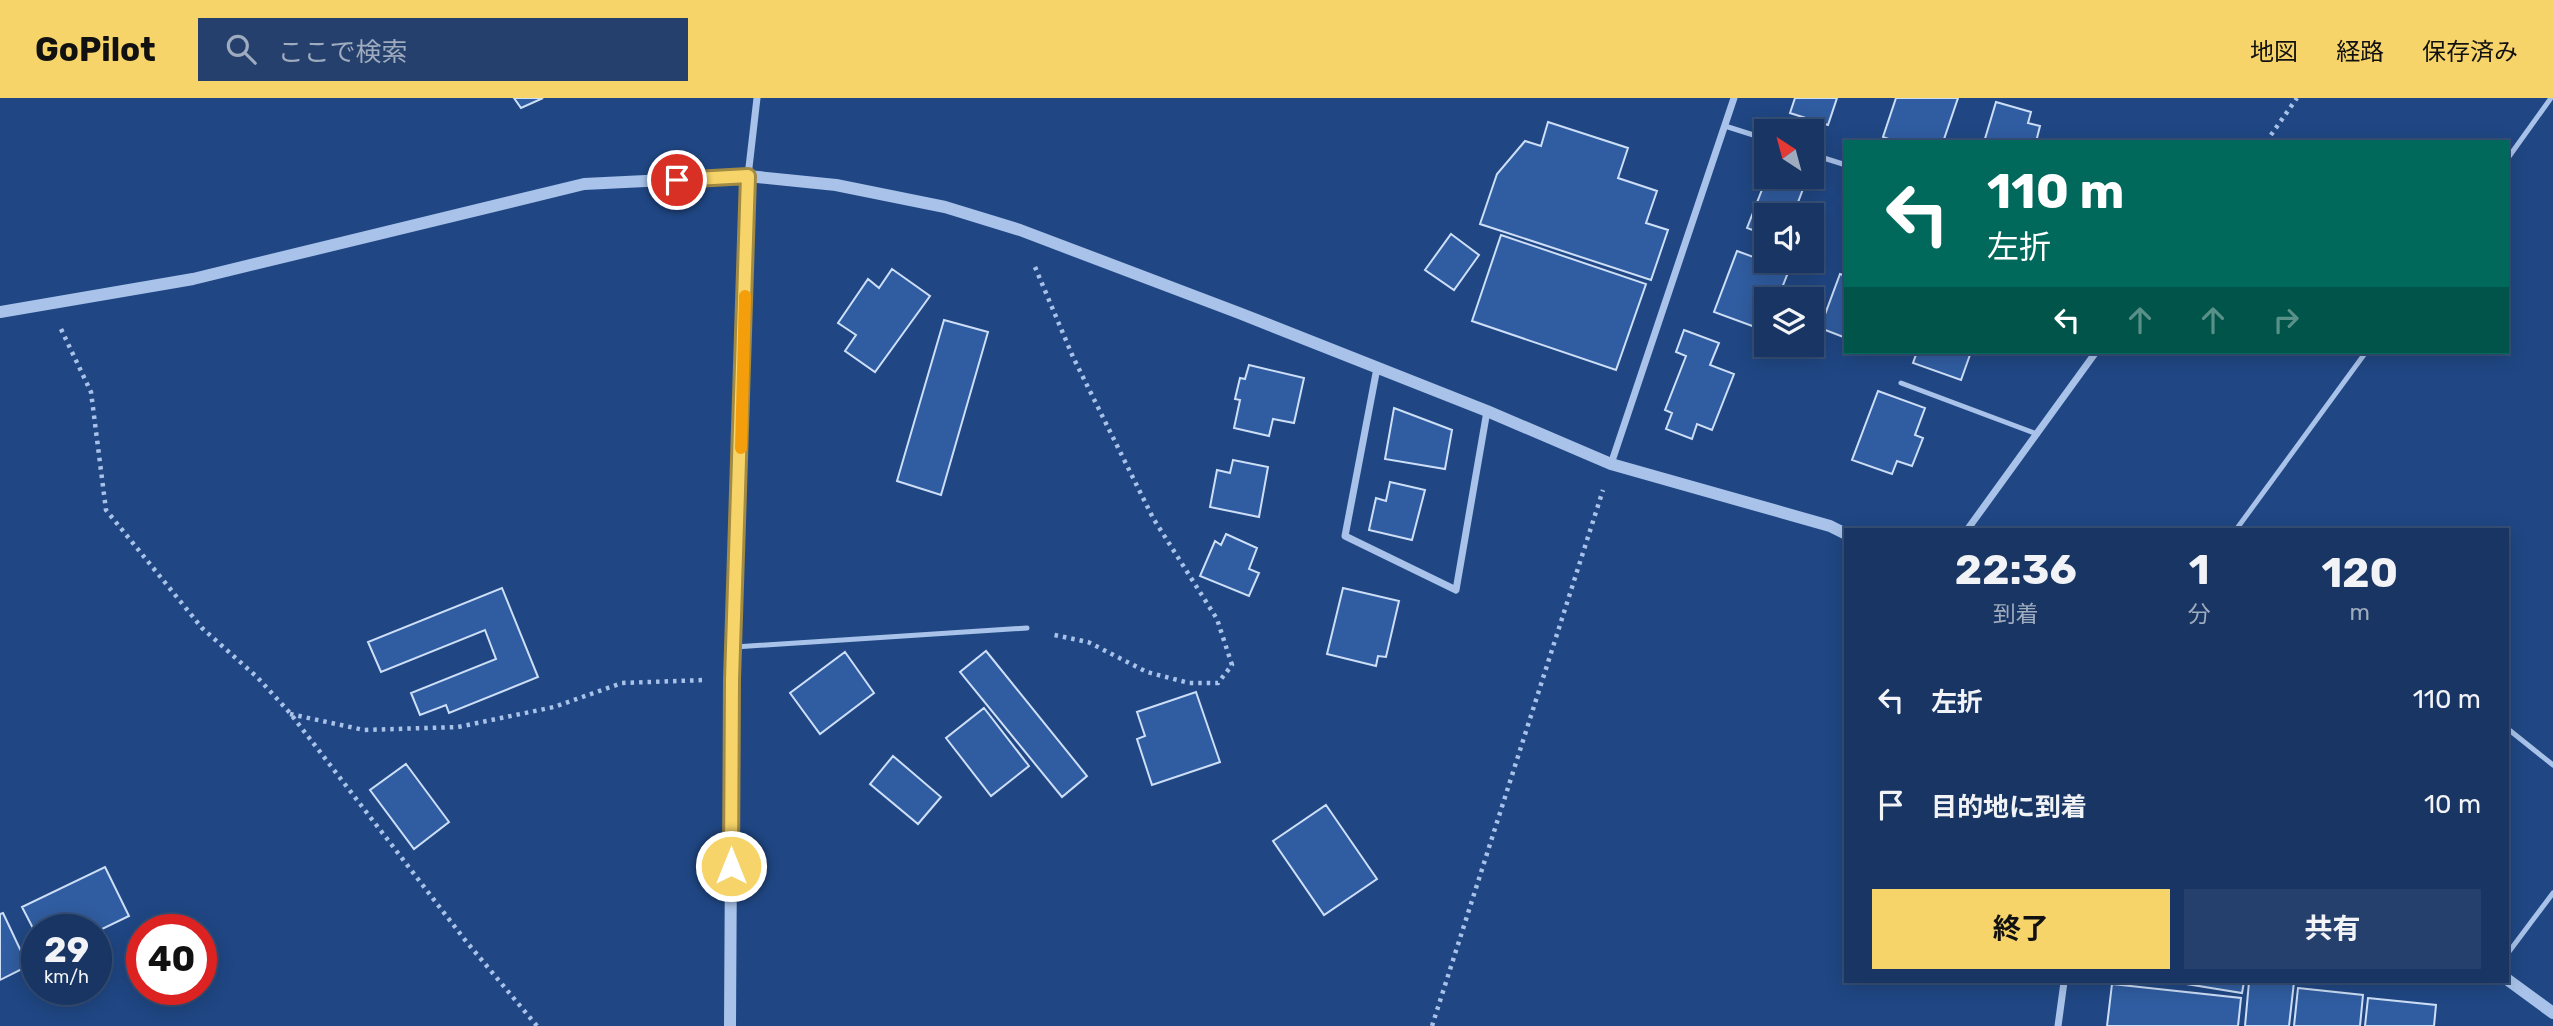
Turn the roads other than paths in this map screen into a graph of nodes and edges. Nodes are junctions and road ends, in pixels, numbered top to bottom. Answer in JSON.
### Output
{"nodes":[{"id":1,"x":757,"y":98,"type":"edge"},
{"id":2,"x":1734,"y":98,"type":"edge"},
{"id":3,"x":2551,"y":98,"type":"edge"},
{"id":4,"x":1725,"y":127,"type":"junction"},
{"id":5,"x":1754,"y":135,"type":"edge"},
{"id":6,"x":2509,"y":157,"type":"edge"},
{"id":7,"x":1824,"y":158,"type":"edge"},
{"id":8,"x":1844,"y":163,"type":"edge"},
{"id":9,"x":748,"y":176,"type":"junction"},
{"id":10,"x":0,"y":312,"type":"edge"},
{"id":11,"x":2095,"y":354,"type":"edge"},
{"id":12,"x":2365,"y":354,"type":"edge"},
{"id":13,"x":1377,"y":368,"type":"junction"},
{"id":14,"x":1901,"y":383,"type":"dead end"},
{"id":15,"x":1487,"y":411,"type":"junction"},
{"id":16,"x":2037,"y":434,"type":"junction"},
{"id":17,"x":1611,"y":464,"type":"junction"},
{"id":18,"x":1968,"y":528,"type":"edge"},
{"id":19,"x":2239,"y":528,"type":"edge"},
{"id":20,"x":1844,"y":533,"type":"edge"},
{"id":21,"x":1027,"y":628,"type":"road end"},
{"id":22,"x":735,"y":647,"type":"junction"},
{"id":23,"x":2509,"y":730,"type":"edge"},
{"id":24,"x":2553,"y":765,"type":"edge"},
{"id":25,"x":2553,"y":893,"type":"edge"},
{"id":26,"x":2509,"y":952,"type":"edge"},
{"id":27,"x":2509,"y":981,"type":"edge"},
{"id":28,"x":2064,"y":983,"type":"edge"},
{"id":29,"x":2553,"y":1013,"type":"edge"},
{"id":30,"x":730,"y":1026,"type":"edge"},
{"id":31,"x":2058,"y":1026,"type":"edge"}],
"edges":[{"from":1,"to":9,"type":"street"},
{"from":2,"to":4,"type":"street"},
{"from":3,"to":6,"type":"lane"},
{"from":4,"to":5,"type":"lane"},
{"from":4,"to":17,"type":"street"},
{"from":7,"to":8,"type":"lane"},
{"from":9,"to":10,"type":"street"},
{"from":9,"to":13,"type":"street"},
{"from":9,"to":22,"type":"street"},
{"from":11,"to":16,"type":"street"},
{"from":12,"to":19,"type":"lane"},
{"from":13,"to":15,"type":"street"},
{"from":13,"to":15,"type":"street"},
{"from":14,"to":16,"type":"lane"},
{"from":15,"to":17,"type":"street"},
{"from":16,"to":18,"type":"street"},
{"from":17,"to":20,"type":"street"},
{"from":21,"to":22,"type":"lane"},
{"from":22,"to":30,"type":"street"},
{"from":23,"to":24,"type":"lane"},
{"from":25,"to":26,"type":"lane"},
{"from":27,"to":29,"type":"street"},
{"from":28,"to":31,"type":"street"}]}
